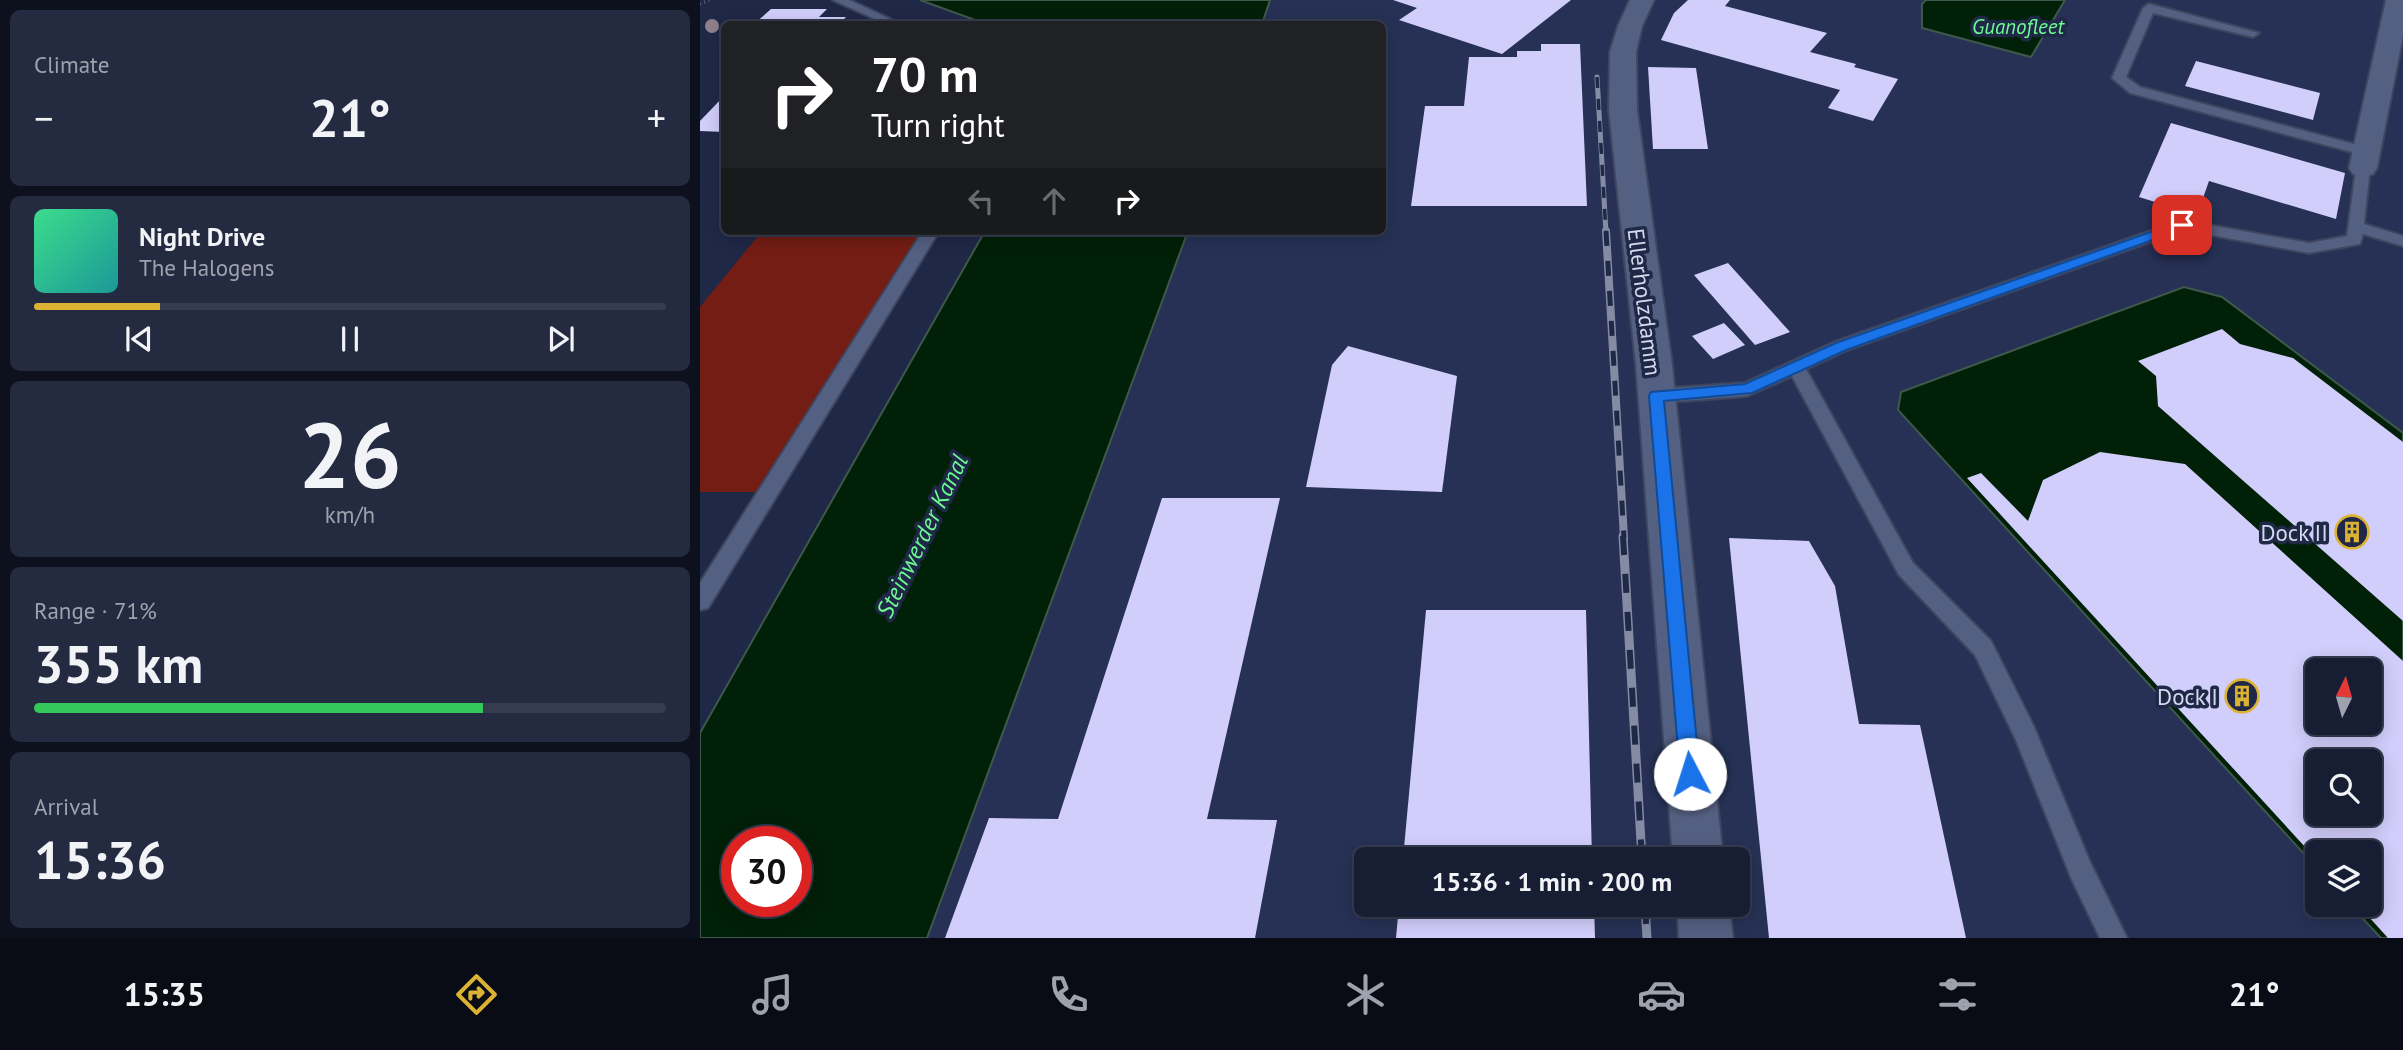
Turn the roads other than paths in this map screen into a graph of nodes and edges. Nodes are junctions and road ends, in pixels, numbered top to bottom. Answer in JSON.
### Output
{"nodes":[{"id":1,"x":839,"y":0,"type":"edge"},
{"id":2,"x":1642,"y":0,"type":"edge"},
{"id":3,"x":2398,"y":0,"type":"edge"},
{"id":4,"x":888,"y":21,"type":"edge"},
{"id":5,"x":2253,"y":33,"type":"dead end"},
{"id":6,"x":2365,"y":160,"type":"junction"},
{"id":7,"x":2356,"y":227,"type":"junction"},
{"id":8,"x":929,"y":235,"type":"edge"},
{"id":9,"x":2403,"y":240,"type":"edge"},
{"id":10,"x":1796,"y":367,"type":"junction"},
{"id":11,"x":1656,"y":396,"type":"junction"},
{"id":12,"x":700,"y":601,"type":"edge"},
{"id":13,"x":1697,"y":847,"type":"edge"},
{"id":14,"x":1704,"y":917,"type":"edge"},
{"id":15,"x":1706,"y":938,"type":"edge"},
{"id":16,"x":2114,"y":938,"type":"edge"}],
"edges":[{"from":1,"to":4,"type":"lane"},
{"from":2,"to":11,"type":"street","name":"Ellerholzdamm"},
{"from":3,"to":6,"type":"street"},
{"from":5,"to":6,"type":"lane"},
{"from":6,"to":7,"type":"lane"},
{"from":7,"to":9,"type":"lane"},
{"from":7,"to":10,"type":"lane"},
{"from":8,"to":12,"type":"lane"},
{"from":10,"to":11,"type":"lane"},
{"from":10,"to":16,"type":"lane"},
{"from":11,"to":13,"type":"street","name":"Ellerholzdamm"},
{"from":14,"to":15,"type":"street"}]}
